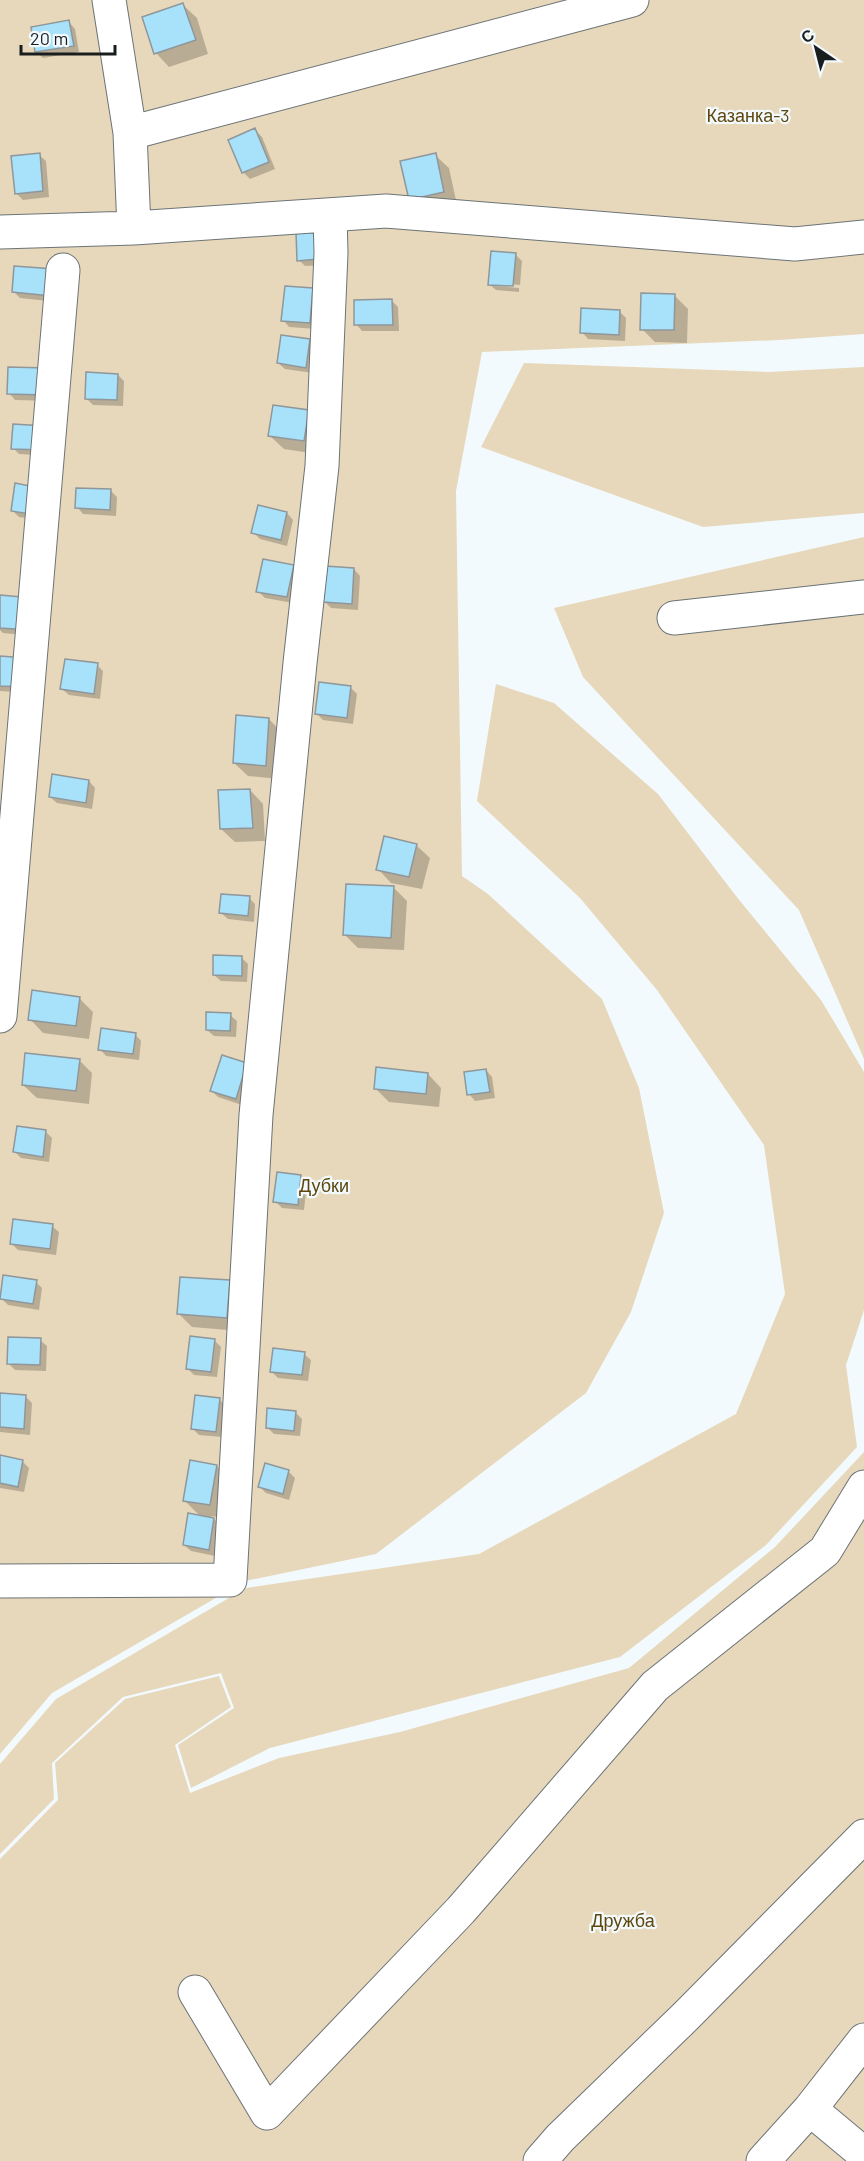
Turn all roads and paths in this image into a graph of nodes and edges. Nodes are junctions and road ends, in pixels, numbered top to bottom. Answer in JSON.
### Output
{"nodes":[{"id":1,"x":109,"y":0,"type":"edge"},
{"id":2,"x":632,"y":0,"type":"edge"},
{"id":3,"x":130,"y":133,"type":"junction"},
{"id":4,"x":330,"y":215,"type":"junction"},
{"id":5,"x":134,"y":228,"type":"junction"},
{"id":6,"x":0,"y":232,"type":"edge"},
{"id":7,"x":864,"y":237,"type":"edge"},
{"id":8,"x":63,"y":270,"type":"dead end"},
{"id":9,"x":864,"y":597,"type":"edge"},
{"id":10,"x":674,"y":618,"type":"dead end"},
{"id":11,"x":0,"y":1016,"type":"edge"},
{"id":12,"x":864,"y":1487,"type":"edge"},
{"id":13,"x":0,"y":1581,"type":"edge"},
{"id":14,"x":864,"y":1836,"type":"edge"},
{"id":15,"x":195,"y":1992,"type":"dead end"},
{"id":16,"x":864,"y":2040,"type":"edge"},
{"id":17,"x":810,"y":2109,"type":"junction"},
{"id":18,"x":864,"y":2154,"type":"edge"},
{"id":19,"x":540,"y":2161,"type":"edge"},
{"id":20,"x":763,"y":2161,"type":"edge"}],
"edges":[{"from":1,"to":3,"type":"lane"},
{"from":2,"to":3,"type":"lane"},
{"from":3,"to":5,"type":"lane"},
{"from":4,"to":5,"type":"lane"},
{"from":4,"to":7,"type":"lane"},
{"from":4,"to":13,"type":"lane"},
{"from":5,"to":6,"type":"lane"},
{"from":8,"to":11,"type":"lane"},
{"from":9,"to":10,"type":"lane"},
{"from":12,"to":15,"type":"lane"},
{"from":14,"to":19,"type":"lane"},
{"from":16,"to":17,"type":"lane"},
{"from":17,"to":18,"type":"lane"},
{"from":17,"to":20,"type":"lane"}]}
